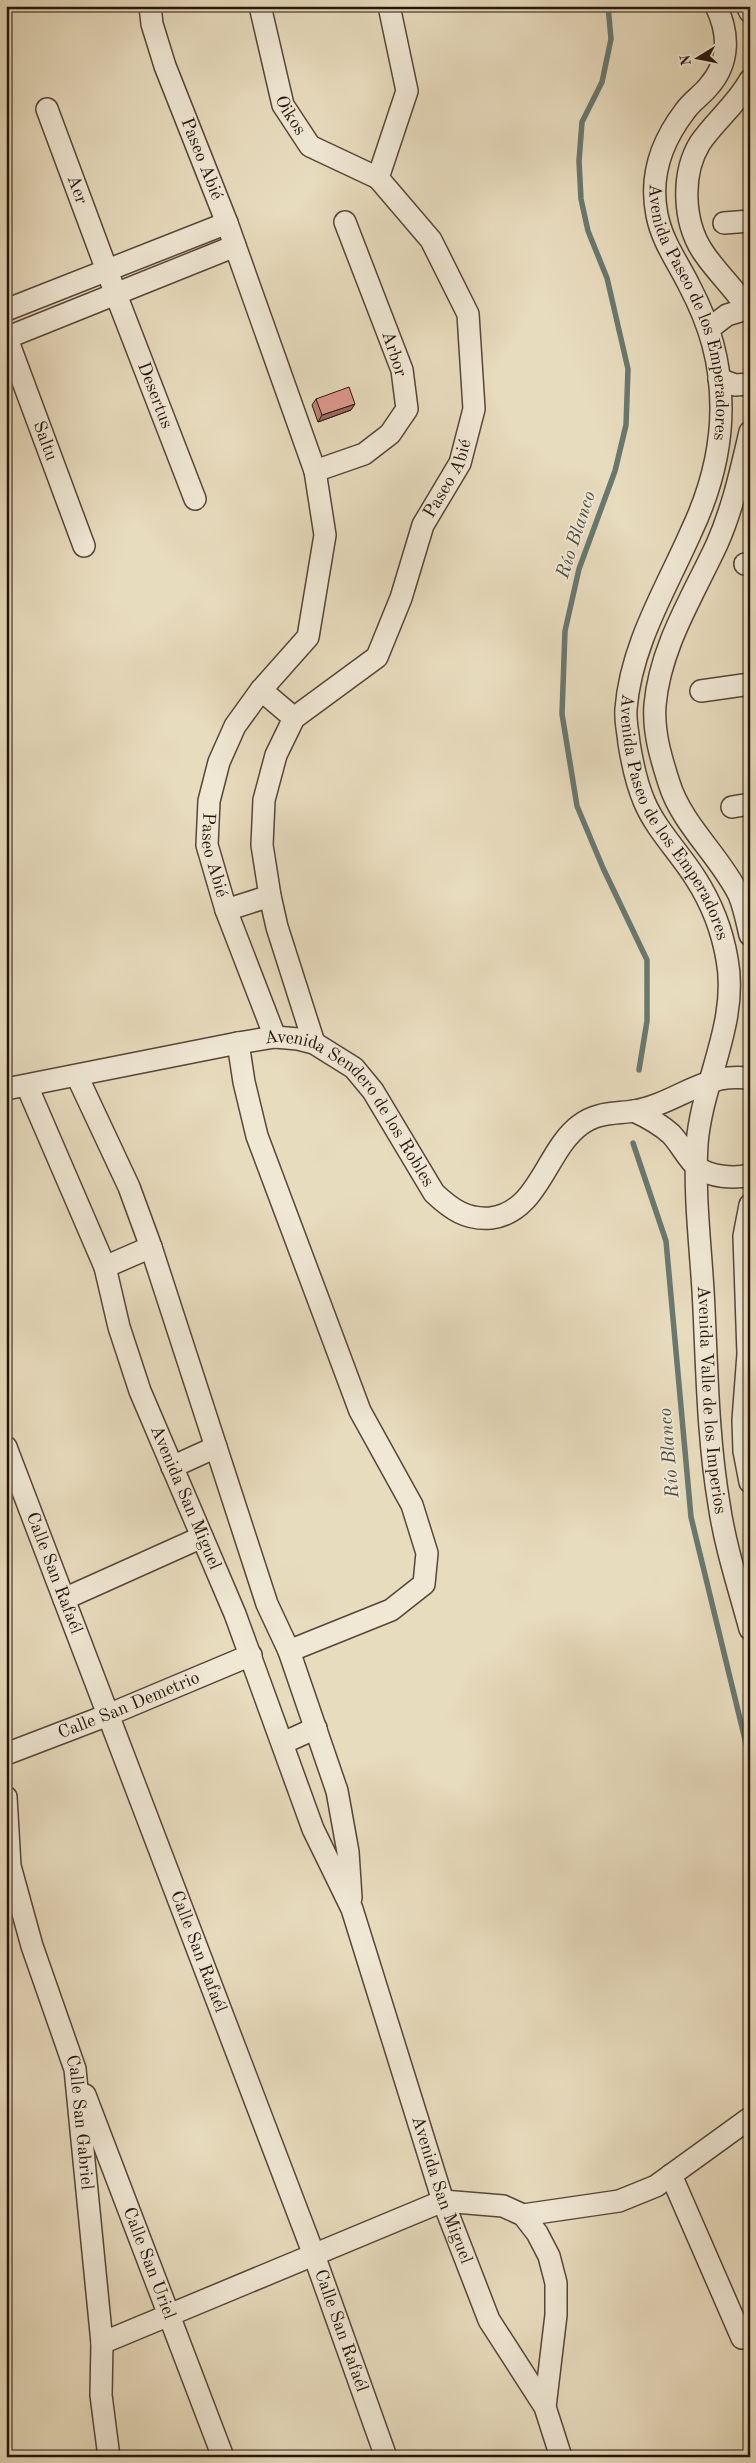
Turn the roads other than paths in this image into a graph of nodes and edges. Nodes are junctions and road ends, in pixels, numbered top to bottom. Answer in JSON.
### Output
{"nodes":[{"id":1,"x":150,"y":6,"type":"edge"},
{"id":2,"x":260,"y":6,"type":"edge"},
{"id":3,"x":389,"y":6,"type":"edge"},
{"id":4,"x":716,"y":6,"type":"edge"},
{"id":5,"x":747,"y":6,"type":"edge"},
{"id":6,"x":750,"y":12,"type":"edge"},
{"id":7,"x":750,"y":80,"type":"edge"},
{"id":8,"x":48,"y":109,"type":"dead end"},
{"id":9,"x":378,"y":178,"type":"junction"},
{"id":10,"x":750,"y":221,"type":"edge"},
{"id":11,"x":227,"y":222,"type":"junction"},
{"id":12,"x":345,"y":222,"type":"dead end"},
{"id":13,"x":724,"y":223,"type":"dead end"},
{"id":14,"x":235,"y":246,"type":"junction"},
{"id":15,"x":107,"y":270,"type":"junction"},
{"id":16,"x":115,"y":292,"type":"junction"},
{"id":17,"x":6,"y":310,"type":"edge"},
{"id":18,"x":749,"y":310,"type":"edge"},
{"id":19,"x":710,"y":328,"type":"junction"},
{"id":20,"x":6,"y":337,"type":"edge"},
{"id":21,"x":719,"y":378,"type":"junction"},
{"id":22,"x":750,"y":384,"type":"edge"},
{"id":23,"x":750,"y":432,"type":"edge"},
{"id":24,"x":315,"y":471,"type":"junction"},
{"id":25,"x":194,"y":499,"type":"dead end"},
{"id":26,"x":84,"y":546,"type":"dead end"},
{"id":27,"x":750,"y":684,"type":"edge"},
{"id":28,"x":261,"y":690,"type":"junction"},
{"id":29,"x":701,"y":692,"type":"dead end"},
{"id":30,"x":294,"y":718,"type":"junction"},
{"id":31,"x":270,"y":896,"type":"junction"},
{"id":32,"x":226,"y":910,"type":"junction"},
{"id":33,"x":750,"y":935,"type":"edge"},
{"id":34,"x":275,"y":1037,"type":"junction"},
{"id":35,"x":314,"y":1042,"type":"junction"},
{"id":36,"x":238,"y":1043,"type":"junction"},
{"id":37,"x":77,"y":1076,"type":"junction"},
{"id":38,"x":750,"y":1078,"type":"edge"},
{"id":39,"x":710,"y":1082,"type":"junction"},
{"id":40,"x":16,"y":1088,"type":"edge"},
{"id":41,"x":634,"y":1111,"type":"junction"},
{"id":42,"x":696,"y":1167,"type":"junction"},
{"id":43,"x":750,"y":1175,"type":"edge"},
{"id":44,"x":750,"y":1205,"type":"edge"},
{"id":45,"x":151,"y":1247,"type":"junction"},
{"id":46,"x":747,"y":1255,"type":"edge"},
{"id":47,"x":105,"y":1267,"type":"junction"},
{"id":48,"x":216,"y":1447,"type":"junction"},
{"id":49,"x":6,"y":1448,"type":"edge"},
{"id":50,"x":172,"y":1466,"type":"junction"},
{"id":51,"x":750,"y":1482,"type":"edge"},
{"id":52,"x":202,"y":1537,"type":"junction"},
{"id":53,"x":64,"y":1599,"type":"junction"},
{"id":54,"x":267,"y":1604,"type":"junction"},
{"id":55,"x":235,"y":1614,"type":"junction"},
{"id":56,"x":750,"y":1629,"type":"edge"},
{"id":57,"x":289,"y":1651,"type":"junction"},
{"id":58,"x":250,"y":1655,"type":"junction"},
{"id":59,"x":108,"y":1715,"type":"junction"},
{"id":60,"x":316,"y":1728,"type":"junction"},
{"id":61,"x":283,"y":1742,"type":"junction"},
{"id":62,"x":6,"y":1754,"type":"edge"},
{"id":63,"x":6,"y":1797,"type":"edge"},
{"id":64,"x":352,"y":1909,"type":"junction"},
{"id":65,"x":75,"y":2069,"type":"junction"},
{"id":66,"x":750,"y":2118,"type":"edge"},
{"id":67,"x":671,"y":2175,"type":"junction"},
{"id":68,"x":443,"y":2201,"type":"junction"},
{"id":69,"x":523,"y":2215,"type":"junction"},
{"id":70,"x":314,"y":2255,"type":"junction"},
{"id":71,"x":169,"y":2315,"type":"junction"},
{"id":72,"x":742,"y":2338,"type":"dead end"},
{"id":73,"x":102,"y":2343,"type":"junction"},
{"id":74,"x":545,"y":2408,"type":"junction"},
{"id":75,"x":109,"y":2457,"type":"edge"},
{"id":76,"x":224,"y":2457,"type":"edge"},
{"id":77,"x":386,"y":2457,"type":"edge"},
{"id":78,"x":562,"y":2457,"type":"edge"}],
"edges":[{"from":1,"to":11,"type":"street","name":"Paseo Abié"},
{"from":2,"to":9,"type":"street","name":"Oikos"},
{"from":3,"to":9,"type":"street"},
{"from":4,"to":19,"type":"street","name":"Avenida Paseo de los Emperadores"},
{"from":5,"to":6,"type":"street"},
{"from":7,"to":18,"type":"street","name":"Avenida Paseo de los Emperadores"},
{"from":8,"to":15,"type":"street","name":"Aer"},
{"from":9,"to":30,"type":"street","name":"Paseo Abié"},
{"from":10,"to":13,"type":"street"},
{"from":11,"to":14,"type":"street","name":"Paseo Abié"},
{"from":11,"to":15,"type":"street"},
{"from":12,"to":24,"type":"street","name":"Arbor"},
{"from":14,"to":16,"type":"street"},
{"from":14,"to":24,"type":"street","name":"Paseo Abié"},
{"from":15,"to":16,"type":"street","name":"Aer"},
{"from":15,"to":17,"type":"street"},
{"from":16,"to":20,"type":"street"},
{"from":16,"to":25,"type":"street","name":"Desertus"},
{"from":18,"to":19,"type":"street"},
{"from":19,"to":21,"type":"street","name":"Avenida Paseo de los Emperadores"},
{"from":20,"to":26,"type":"street","name":"Saltu"},
{"from":21,"to":22,"type":"street"},
{"from":21,"to":39,"type":"street","name":"Avenida Paseo de los Emperadores"},
{"from":23,"to":33,"type":"street","name":"Avenida Paseo de los Emperadores"},
{"from":24,"to":28,"type":"street","name":"Paseo Abié"},
{"from":27,"to":29,"type":"street"},
{"from":28,"to":30,"type":"street"},
{"from":28,"to":32,"type":"street","name":"Paseo Abié"},
{"from":30,"to":31,"type":"street","name":"Paseo Abié"},
{"from":31,"to":32,"type":"street"},
{"from":31,"to":35,"type":"street","name":"Paseo Abié"},
{"from":32,"to":34,"type":"street","name":"Paseo Abié"},
{"from":34,"to":35,"type":"street","name":"Avenida Sendero de los Robles"},
{"from":34,"to":36,"type":"street","name":"Avenida Sendero de los Robles"},
{"from":35,"to":41,"type":"street","name":"Avenida Sendero de los Robles"},
{"from":36,"to":37,"type":"street","name":"Avenida Sendero de los Robles"},
{"from":36,"to":57,"type":"street"},
{"from":37,"to":40,"type":"street","name":"Avenida Sendero de los Robles"},
{"from":37,"to":45,"type":"street","name":"Avenida San Miguel"},
{"from":38,"to":39,"type":"street","name":"Avenida Sendero de los Robles"},
{"from":39,"to":41,"type":"street","name":"Avenida Sendero de los Robles"},
{"from":39,"to":42,"type":"street","name":"Avenida Paseo de los Emperadores"},
{"from":40,"to":47,"type":"street","name":"Avenida San Miguel"},
{"from":41,"to":42,"type":"street"},
{"from":42,"to":43,"type":"street"},
{"from":42,"to":56,"type":"street","name":"Avenida Valle de los Imperios"},
{"from":44,"to":46,"type":"street","name":"Avenida Valle de los Imperios"},
{"from":45,"to":47,"type":"street"},
{"from":45,"to":48,"type":"street","name":"Avenida San Miguel"},
{"from":46,"to":51,"type":"street","name":"Avenida Valle de los Imperios"},
{"from":47,"to":50,"type":"street","name":"Avenida San Miguel"},
{"from":48,"to":50,"type":"street"},
{"from":48,"to":54,"type":"street","name":"Avenida San Miguel"},
{"from":49,"to":53,"type":"street","name":"Calle San Rafaél"},
{"from":50,"to":52,"type":"street","name":"Avenida San Miguel"},
{"from":52,"to":53,"type":"street"},
{"from":52,"to":55,"type":"street","name":"Avenida San Miguel"},
{"from":53,"to":59,"type":"street","name":"Calle San Rafaél"},
{"from":54,"to":55,"type":"street"},
{"from":54,"to":57,"type":"street","name":"Avenida San Miguel"},
{"from":55,"to":58,"type":"street","name":"Avenida San Miguel"},
{"from":57,"to":60,"type":"street","name":"Avenida San Miguel"},
{"from":58,"to":59,"type":"street","name":"Calle San Demetrio"},
{"from":58,"to":61,"type":"street","name":"Avenida San Miguel"},
{"from":59,"to":62,"type":"street","name":"Calle San Demetrio"},
{"from":59,"to":70,"type":"street","name":"Calle San Rafaél"},
{"from":60,"to":61,"type":"street"},
{"from":60,"to":64,"type":"street","name":"Avenida San Miguel"},
{"from":61,"to":64,"type":"street","name":"Avenida San Miguel"},
{"from":63,"to":65,"type":"street","name":"Calle San Gabriel"},
{"from":64,"to":68,"type":"street","name":"Avenida San Miguel"},
{"from":65,"to":71,"type":"street","name":"Calle San Uriel"},
{"from":65,"to":73,"type":"street","name":"Calle San Gabriel"},
{"from":66,"to":67,"type":"street"},
{"from":67,"to":69,"type":"street"},
{"from":67,"to":72,"type":"street"},
{"from":68,"to":69,"type":"street"},
{"from":68,"to":70,"type":"street"},
{"from":68,"to":74,"type":"street","name":"Avenida San Miguel"},
{"from":69,"to":74,"type":"street"},
{"from":70,"to":71,"type":"street"},
{"from":70,"to":77,"type":"street","name":"Calle San Rafaél"},
{"from":71,"to":73,"type":"street"},
{"from":71,"to":76,"type":"street","name":"Calle San Uriel"},
{"from":73,"to":75,"type":"street","name":"Calle San Gabriel"},
{"from":74,"to":78,"type":"street","name":"Avenida San Miguel"}]}
